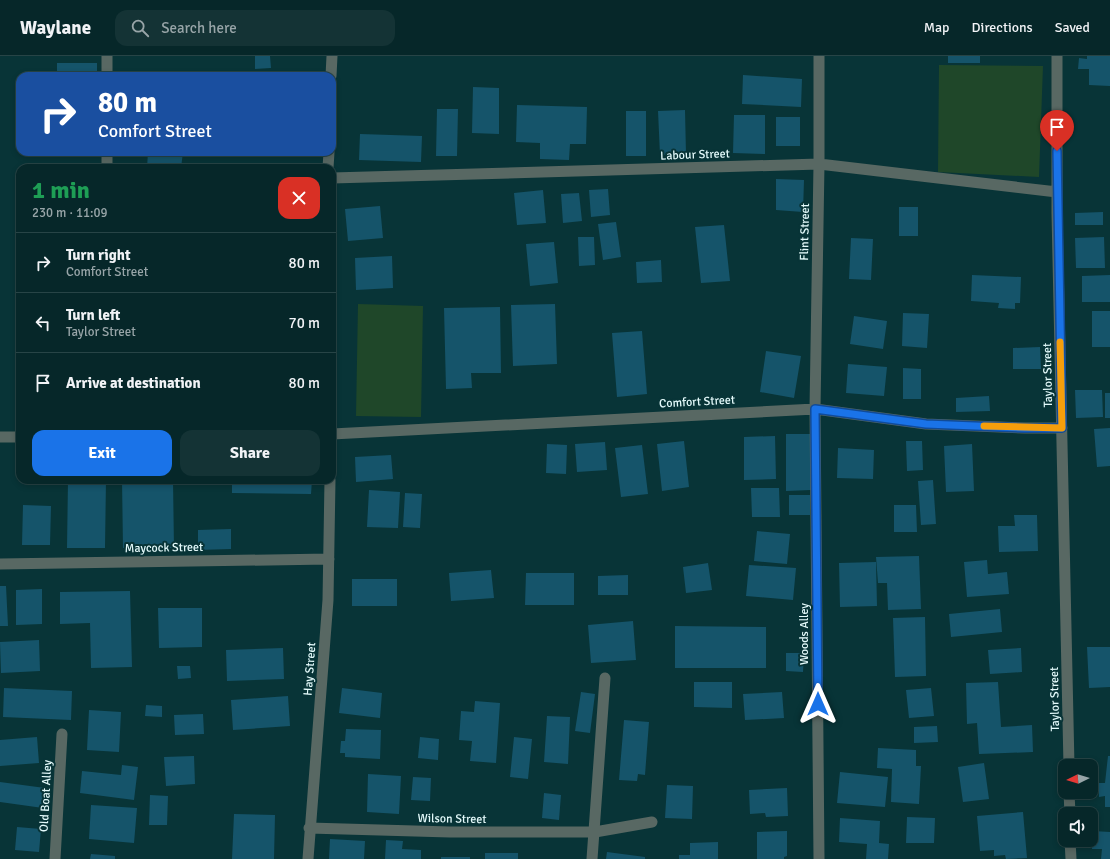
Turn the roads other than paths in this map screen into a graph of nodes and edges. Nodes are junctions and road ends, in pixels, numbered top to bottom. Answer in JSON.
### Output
{"nodes":[{"id":1,"x":107,"y":56,"type":"edge"},
{"id":2,"x":332,"y":56,"type":"edge"},
{"id":3,"x":819,"y":56,"type":"edge"},
{"id":4,"x":1057,"y":56,"type":"edge"},
{"id":5,"x":107,"y":72,"type":"edge"},
{"id":6,"x":331,"y":72,"type":"edge"},
{"id":7,"x":819,"y":164,"type":"junction"},
{"id":8,"x":336,"y":178,"type":"edge"},
{"id":9,"x":1057,"y":192,"type":"junction"},
{"id":10,"x":815,"y":409,"type":"junction"},
{"id":11,"x":1062,"y":428,"type":"junction"},
{"id":12,"x":336,"y":434,"type":"edge"},
{"id":13,"x":0,"y":437,"type":"edge"},
{"id":14,"x":16,"y":437,"type":"edge"},
{"id":15,"x":330,"y":484,"type":"edge"},
{"id":16,"x":329,"y":559,"type":"junction"},
{"id":17,"x":0,"y":564,"type":"edge"},
{"id":18,"x":605,"y":678,"type":"dead end"},
{"id":19,"x":62,"y":734,"type":"dead end"},
{"id":20,"x":1069,"y":759,"type":"edge"},
{"id":21,"x":652,"y":822,"type":"dead end"},
{"id":22,"x":309,"y":828,"type":"junction"},
{"id":23,"x":595,"y":832,"type":"junction"},
{"id":24,"x":1070,"y":847,"type":"edge"},
{"id":25,"x":55,"y":859,"type":"edge"},
{"id":26,"x":308,"y":859,"type":"edge"},
{"id":27,"x":592,"y":859,"type":"edge"},
{"id":28,"x":819,"y":859,"type":"edge"},
{"id":29,"x":1071,"y":859,"type":"edge"}],
"edges":[{"from":1,"to":5,"type":"street"},
{"from":2,"to":6,"type":"street"},
{"from":3,"to":7,"type":"street","name":"Flint Street"},
{"from":4,"to":9,"type":"street","name":"Taylor Street"},
{"from":7,"to":8,"type":"street","name":"Labour Street"},
{"from":7,"to":9,"type":"street","name":"Labour Street"},
{"from":7,"to":10,"type":"street","name":"Flint Street"},
{"from":9,"to":11,"type":"street","name":"Taylor Street"},
{"from":10,"to":11,"type":"street","name":"Comfort Street"},
{"from":10,"to":12,"type":"street","name":"Comfort Street"},
{"from":10,"to":28,"type":"street","name":"Woods Alley"},
{"from":11,"to":20,"type":"street","name":"Taylor Street"},
{"from":13,"to":14,"type":"street"},
{"from":15,"to":16,"type":"street","name":"Hay Street"},
{"from":16,"to":17,"type":"street","name":"Maycock Street"},
{"from":16,"to":22,"type":"street","name":"Hay Street"},
{"from":18,"to":23,"type":"street"},
{"from":19,"to":25,"type":"street","name":"Old Boat Alley"},
{"from":21,"to":23,"type":"street","name":"Wilson Street"},
{"from":22,"to":23,"type":"street","name":"Wilson Street"},
{"from":22,"to":26,"type":"street","name":"Hay Street"},
{"from":23,"to":27,"type":"street"},
{"from":24,"to":29,"type":"street"}]}
